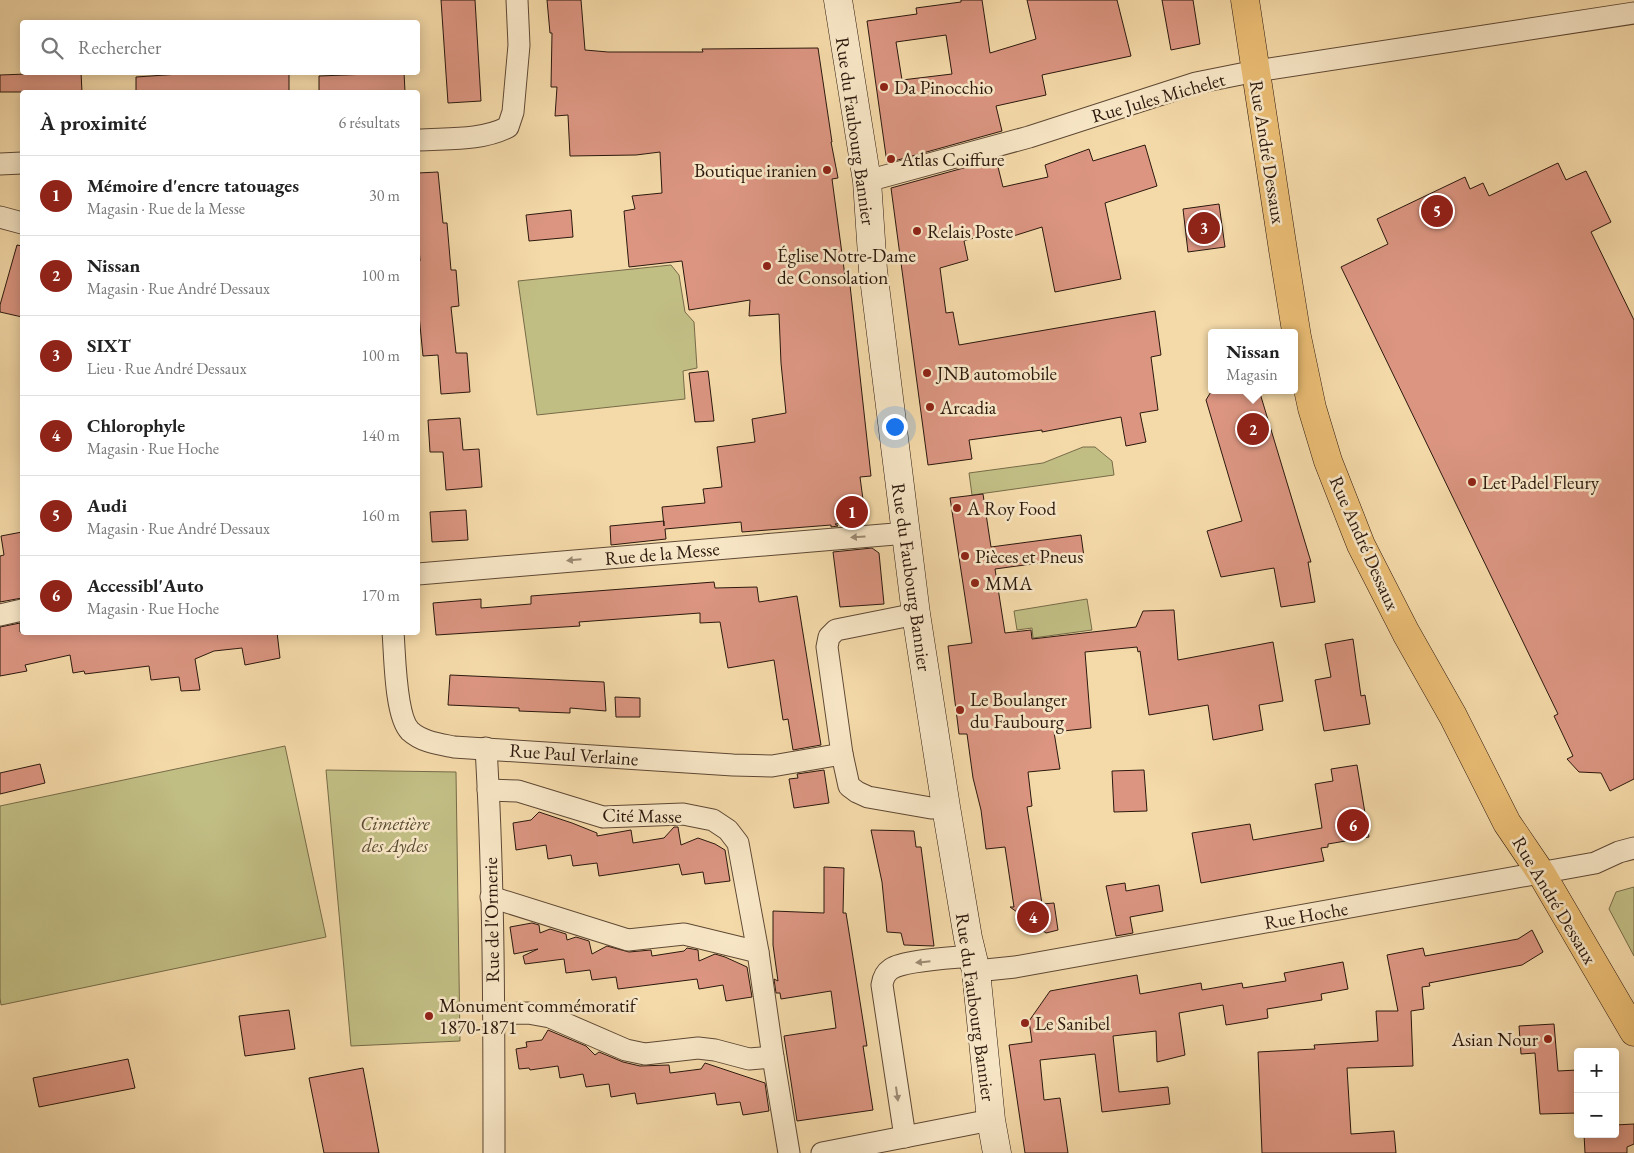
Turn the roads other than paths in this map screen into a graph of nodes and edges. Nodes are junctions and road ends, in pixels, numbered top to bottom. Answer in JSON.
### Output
{"nodes":[{"id":1,"x":517,"y":0,"type":"edge"},
{"id":2,"x":838,"y":0,"type":"edge"},
{"id":3,"x":1245,"y":0,"type":"edge"},
{"id":4,"x":1634,"y":13,"type":"edge"},
{"id":5,"x":1256,"y":71,"type":"junction"},
{"id":6,"x":420,"y":140,"type":"edge"},
{"id":7,"x":20,"y":163,"type":"edge"},
{"id":8,"x":0,"y":164,"type":"edge"},
{"id":9,"x":867,"y":181,"type":"junction"},
{"id":10,"x":0,"y":217,"type":"edge"},
{"id":11,"x":20,"y":222,"type":"edge"},
{"id":12,"x":1297,"y":329,"type":"edge"},
{"id":13,"x":1298,"y":337,"type":"edge"},
{"id":14,"x":906,"y":534,"type":"junction"},
{"id":15,"x":420,"y":574,"type":"edge"},
{"id":16,"x":20,"y":610,"type":"edge"},
{"id":17,"x":916,"y":614,"type":"junction"},
{"id":18,"x":0,"y":615,"type":"edge"},
{"id":19,"x":393,"y":635,"type":"edge"},
{"id":20,"x":486,"y":748,"type":"junction"},
{"id":21,"x":842,"y":754,"type":"junction"},
{"id":22,"x":488,"y":790,"type":"junction"},
{"id":23,"x":946,"y":807,"type":"junction"},
{"id":24,"x":1634,"y":848,"type":"edge"},
{"id":25,"x":1541,"y":873,"type":"junction"},
{"id":26,"x":491,"y":897,"type":"junction"},
{"id":27,"x":758,"y":952,"type":"junction"},
{"id":28,"x":973,"y":963,"type":"junction"},
{"id":29,"x":494,"y":1014,"type":"junction"},
{"id":30,"x":1634,"y":1032,"type":"edge"},
{"id":31,"x":773,"y":1057,"type":"junction"},
{"id":32,"x":991,"y":1120,"type":"junction"},
{"id":33,"x":905,"y":1137,"type":"junction"},
{"id":34,"x":494,"y":1153,"type":"edge"},
{"id":35,"x":789,"y":1153,"type":"edge"},
{"id":36,"x":822,"y":1153,"type":"edge"},
{"id":37,"x":997,"y":1153,"type":"edge"}],
"edges":[{"from":1,"to":6,"type":"street"},
{"from":2,"to":9,"type":"main road","name":"Rue du Faubourg Bannier"},
{"from":3,"to":5,"type":"main road","name":"Rue André Dessaux"},
{"from":4,"to":5,"type":"street","name":"Rue Jules Michelet"},
{"from":5,"to":9,"type":"street","name":"Rue Jules Michelet"},
{"from":5,"to":12,"type":"main road","name":"Rue André Dessaux"},
{"from":7,"to":8,"type":"street"},
{"from":9,"to":14,"type":"main road","name":"Rue du Faubourg Bannier"},
{"from":10,"to":11,"type":"street"},
{"from":13,"to":25,"type":"main road","name":"Rue André Dessaux"},
{"from":14,"to":15,"type":"street","name":"Rue de la Messe","one_way":true},
{"from":14,"to":17,"type":"main road","name":"Rue du Faubourg Bannier"},
{"from":16,"to":18,"type":"street"},
{"from":17,"to":21,"type":"street"},
{"from":17,"to":23,"type":"main road","name":"Rue du Faubourg Bannier"},
{"from":19,"to":20,"type":"street","name":"Rue Paul Verlaine"},
{"from":20,"to":21,"type":"street","name":"Rue Paul Verlaine"},
{"from":20,"to":22,"type":"street","name":"Rue de l'Ormerie"},
{"from":21,"to":23,"type":"street"},
{"from":22,"to":26,"type":"street","name":"Rue de l'Ormerie"},
{"from":22,"to":27,"type":"street","name":"Cité Masse"},
{"from":23,"to":28,"type":"main road","name":"Rue du Faubourg Bannier"},
{"from":24,"to":25,"type":"street","name":"Rue Hoche"},
{"from":25,"to":28,"type":"street","name":"Rue Hoche"},
{"from":25,"to":30,"type":"main road","name":"Rue André Dessaux"},
{"from":26,"to":27,"type":"street"},
{"from":26,"to":29,"type":"street","name":"Rue de l'Ormerie"},
{"from":27,"to":31,"type":"street","name":"Cité Masse"},
{"from":28,"to":32,"type":"main road","name":"Rue du Faubourg Bannier"},
{"from":28,"to":33,"type":"street","name":"Rue Hoche","one_way":true},
{"from":29,"to":31,"type":"street"},
{"from":29,"to":34,"type":"street","name":"Rue de l'Ormerie"},
{"from":31,"to":35,"type":"street","name":"Cité Masse"},
{"from":32,"to":33,"type":"street"},
{"from":32,"to":37,"type":"main road","name":"Rue du Faubourg Bannier"},
{"from":33,"to":36,"type":"street"}]}
